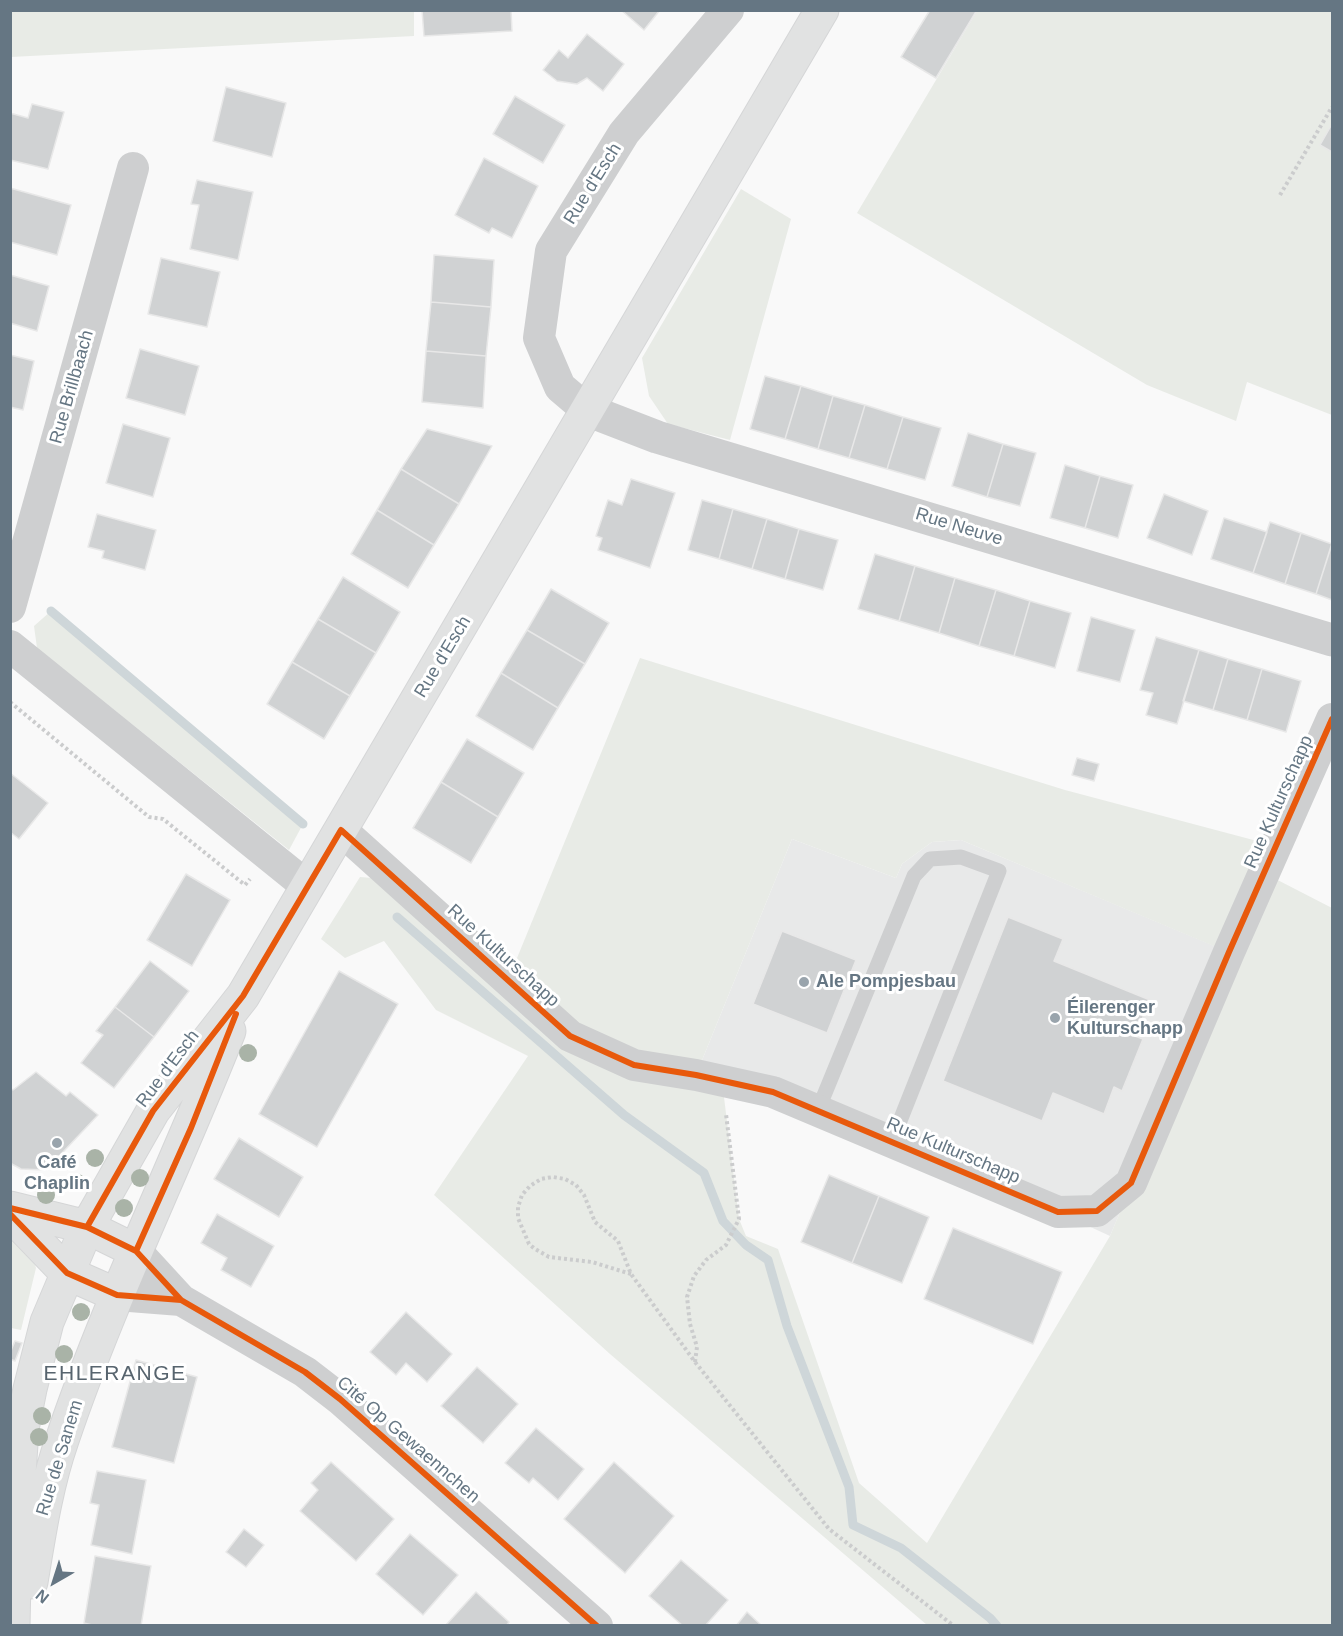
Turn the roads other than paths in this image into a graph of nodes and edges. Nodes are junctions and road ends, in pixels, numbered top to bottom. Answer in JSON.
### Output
{"nodes":[{"id":1,"x":728,"y":10,"type":"edge"},
{"id":2,"x":822,"y":10,"type":"edge"},
{"id":3,"x":133,"y":168,"type":"dead end"},
{"id":4,"x":587,"y":410,"type":"junction"},
{"id":5,"x":10,"y":607,"type":"edge"},
{"id":6,"x":1332,"y":640,"type":"edge"},
{"id":7,"x":10,"y":646,"type":"edge"},
{"id":8,"x":1332,"y":719,"type":"edge"},
{"id":9,"x":341,"y":830,"type":"junction"},
{"id":10,"x":308,"y":886,"type":"junction"},
{"id":11,"x":243,"y":996,"type":"junction"},
{"id":12,"x":819,"y":1110,"type":"junction"},
{"id":13,"x":892,"y":1141,"type":"junction"},
{"id":14,"x":10,"y":1208,"type":"edge"},
{"id":15,"x":10,"y":1214,"type":"edge"},
{"id":16,"x":87,"y":1227,"type":"junction"},
{"id":17,"x":136,"y":1251,"type":"junction"},
{"id":18,"x":67,"y":1273,"type":"junction"},
{"id":19,"x":117,"y":1295,"type":"junction"},
{"id":20,"x":181,"y":1300,"type":"junction"},
{"id":21,"x":14,"y":1626,"type":"edge"},
{"id":22,"x":23,"y":1626,"type":"edge"},
{"id":23,"x":597,"y":1626,"type":"edge"}],
"edges":[{"from":1,"to":4,"type":"street","name":"Rue d'Esch"},
{"from":2,"to":4,"type":"main road","name":"Rue d'Esch"},
{"from":3,"to":5,"type":"street","name":"Rue Brillbaach"},
{"from":4,"to":6,"type":"street","name":"Rue Neuve"},
{"from":4,"to":9,"type":"main road","name":"Rue d'Esch"},
{"from":7,"to":10,"type":"street"},
{"from":8,"to":13,"type":"street","name":"Rue Kulturschapp"},
{"from":9,"to":10,"type":"main road","name":"Rue d'Esch"},
{"from":9,"to":12,"type":"street","name":"Rue Kulturschapp"},
{"from":10,"to":11,"type":"main road","name":"Rue d'Esch"},
{"from":11,"to":16,"type":"main road","name":"Rue d'Esch"},
{"from":11,"to":17,"type":"main road","name":"Rue d'Esch"},
{"from":12,"to":13,"type":"street","name":"Rue Kulturschapp"},
{"from":12,"to":13,"type":"lane"},
{"from":14,"to":16,"type":"main road"},
{"from":15,"to":18,"type":"main road"},
{"from":16,"to":17,"type":"main road"},
{"from":16,"to":18,"type":"main road","name":"Rue d'Esch"},
{"from":17,"to":19,"type":"main road","name":"Rue d'Esch"},
{"from":17,"to":20,"type":"street","name":"Cité Op Gewaennchen"},
{"from":18,"to":19,"type":"main road"},
{"from":18,"to":21,"type":"main road","name":"Rue de Sanem"},
{"from":19,"to":20,"type":"street","name":"Cité Op Gewaennchen"},
{"from":19,"to":22,"type":"main road","name":"Rue de Sanem"},
{"from":20,"to":23,"type":"street","name":"Cité Op Gewaennchen"}]}
